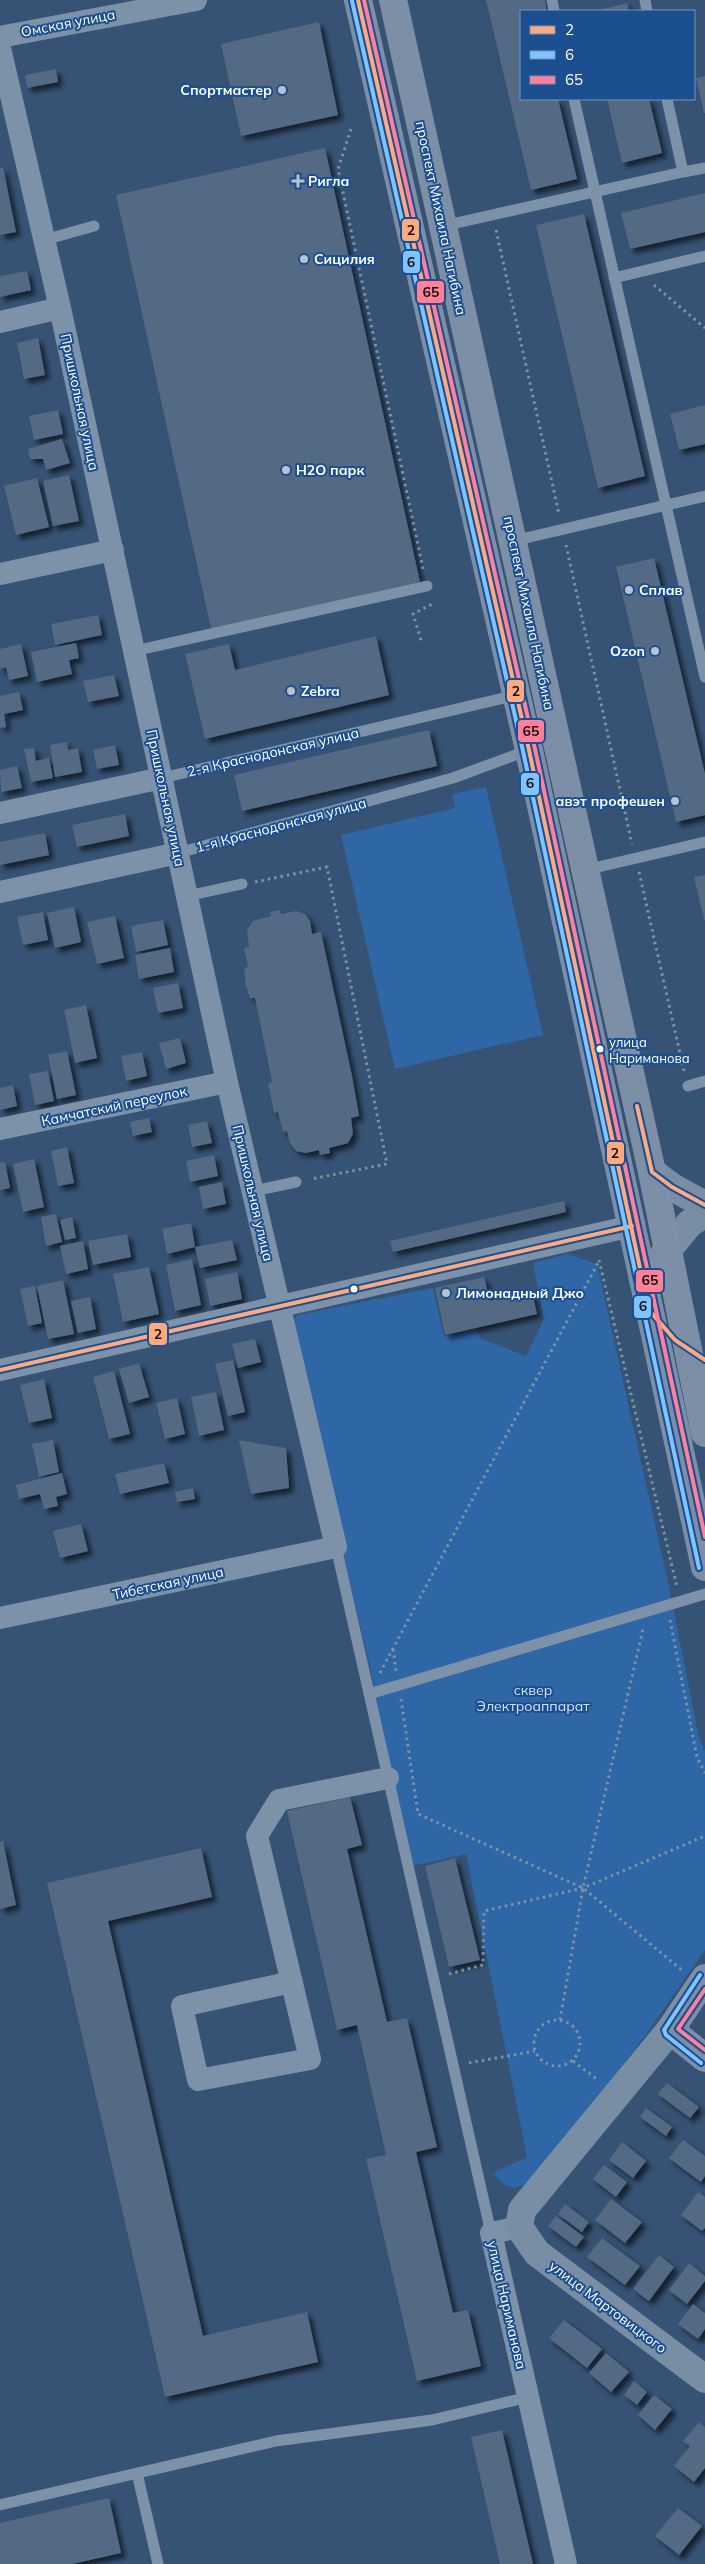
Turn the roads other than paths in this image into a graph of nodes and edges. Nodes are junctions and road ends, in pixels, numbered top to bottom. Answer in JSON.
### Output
{"nodes":[{"id":1,"x":196,"y":0,"type":"edge"},
{"id":2,"x":358,"y":0,"type":"edge"},
{"id":3,"x":393,"y":0,"type":"edge"},
{"id":4,"x":0,"y":37,"type":"edge"},
{"id":5,"x":0,"y":48,"type":"edge"},
{"id":6,"x":574,"y":100,"type":"edge"},
{"id":7,"x":667,"y":100,"type":"edge"},
{"id":8,"x":705,"y":168,"type":"edge"},
{"id":9,"x":683,"y":172,"type":"junction"},
{"id":10,"x":596,"y":192,"type":"junction"},
{"id":11,"x":94,"y":226,"type":"dead end"},
{"id":12,"x":443,"y":226,"type":"junction"},
{"id":13,"x":44,"y":240,"type":"junction"},
{"id":14,"x":705,"y":256,"type":"edge"},
{"id":15,"x":614,"y":278,"type":"junction"},
{"id":16,"x":60,"y":308,"type":"junction"},
{"id":17,"x":0,"y":322,"type":"edge"},
{"id":18,"x":705,"y":496,"type":"edge"},
{"id":19,"x":665,"y":506,"type":"junction"},
{"id":20,"x":513,"y":541,"type":"junction"},
{"id":21,"x":112,"y":550,"type":"junction"},
{"id":22,"x":0,"y":574,"type":"edge"},
{"id":23,"x":427,"y":586,"type":"road end"},
{"id":24,"x":134,"y":650,"type":"junction"},
{"id":25,"x":705,"y":676,"type":"edge"},
{"id":26,"x":517,"y":695,"type":"junction"},
{"id":27,"x":530,"y":750,"type":"junction"},
{"id":28,"x":162,"y":778,"type":"junction"},
{"id":29,"x":0,"y":813,"type":"edge"},
{"id":30,"x":705,"y":842,"type":"edge"},
{"id":31,"x":178,"y":853,"type":"junction"},
{"id":32,"x":585,"y":870,"type":"junction"},
{"id":33,"x":242,"y":884,"type":"road end"},
{"id":34,"x":0,"y":892,"type":"edge"},
{"id":35,"x":187,"y":896,"type":"junction"},
{"id":36,"x":705,"y":1081,"type":"edge"},
{"id":37,"x":227,"y":1082,"type":"junction"},
{"id":38,"x":688,"y":1086,"type":"road end"},
{"id":39,"x":0,"y":1129,"type":"edge"},
{"id":40,"x":652,"y":1172,"type":"junction"},
{"id":41,"x":296,"y":1182,"type":"road end"},
{"id":42,"x":253,"y":1191,"type":"junction"},
{"id":43,"x":705,"y":1205,"type":"edge"},
{"id":44,"x":705,"y":1213,"type":"edge"},
{"id":45,"x":661,"y":1219,"type":"junction"},
{"id":46,"x":632,"y":1226,"type":"junction"},
{"id":47,"x":667,"y":1249,"type":"junction"},
{"id":48,"x":643,"y":1280,"type":"junction"},
{"id":49,"x":280,"y":1307,"type":"junction"},
{"id":50,"x":649,"y":1310,"type":"junction"},
{"id":51,"x":696,"y":1354,"type":"edge"},
{"id":52,"x":0,"y":1370,"type":"edge"},
{"id":53,"x":705,"y":1433,"type":"edge"},
{"id":54,"x":336,"y":1547,"type":"junction"},
{"id":55,"x":705,"y":1567,"type":"edge"},
{"id":56,"x":705,"y":1594,"type":"edge"},
{"id":57,"x":0,"y":1618,"type":"edge"},
{"id":58,"x":369,"y":1694,"type":"junction"},
{"id":59,"x":388,"y":1778,"type":"junction"},
{"id":60,"x":292,"y":1982,"type":"junction"},
{"id":61,"x":702,"y":1982,"type":"edge"},
{"id":62,"x":670,"y":2030,"type":"junction"},
{"id":63,"x":705,"y":2058,"type":"edge"},
{"id":64,"x":520,"y":2227,"type":"junction"},
{"id":65,"x":491,"y":2233,"type":"junction"},
{"id":66,"x":705,"y":2379,"type":"edge"},
{"id":67,"x":528,"y":2397,"type":"junction"},
{"id":68,"x":137,"y":2473,"type":"junction"},
{"id":69,"x":0,"y":2505,"type":"edge"},
{"id":70,"x":158,"y":2564,"type":"edge"},
{"id":71,"x":566,"y":2564,"type":"edge"}],
"edges":[{"from":1,"to":4,"type":"street","name":"Омская улица"},
{"from":2,"to":26,"type":"main road","name":"проспект Михаила Нагибина"},
{"from":3,"to":12,"type":"main road","name":"проспект Михаила Нагибина"},
{"from":5,"to":13,"type":"street","name":"Пришкольная улица"},
{"from":6,"to":10,"type":"lane"},
{"from":7,"to":9,"type":"lane"},
{"from":8,"to":9,"type":"lane"},
{"from":9,"to":10,"type":"lane"},
{"from":10,"to":12,"type":"lane"},
{"from":10,"to":15,"type":"lane"},
{"from":11,"to":13,"type":"lane"},
{"from":12,"to":20,"type":"main road","name":"проспект Михаила Нагибина"},
{"from":13,"to":16,"type":"street","name":"Пришкольная улица"},
{"from":14,"to":15,"type":"lane"},
{"from":15,"to":19,"type":"lane"},
{"from":16,"to":17,"type":"street"},
{"from":16,"to":21,"type":"street","name":"Пришкольная улица"},
{"from":18,"to":19,"type":"lane"},
{"from":19,"to":20,"type":"lane"},
{"from":19,"to":25,"type":"lane"},
{"from":20,"to":32,"type":"main road","name":"проспект Михаила Нагибина"},
{"from":21,"to":22,"type":"street"},
{"from":21,"to":24,"type":"street","name":"Пришкольная улица"},
{"from":23,"to":24,"type":"lane"},
{"from":24,"to":28,"type":"street","name":"Пришкольная улица"},
{"from":26,"to":27,"type":"main road","name":"проспект Михаила Нагибина"},
{"from":26,"to":28,"type":"lane","name":"2-я Краснодонская улица"},
{"from":27,"to":31,"type":"lane","name":"1-я Краснодонская улица"},
{"from":27,"to":46,"type":"main road","name":"проспект Михаила Нагибина"},
{"from":28,"to":29,"type":"street","name":"2-я Краснодонская улица"},
{"from":28,"to":31,"type":"street","name":"Пришкольная улица"},
{"from":30,"to":32,"type":"lane"},
{"from":31,"to":34,"type":"street","name":"1-я Краснодонская улица"},
{"from":31,"to":35,"type":"street","name":"Пришкольная улица"},
{"from":32,"to":40,"type":"main road","name":"проспект Михаила Нагибина"},
{"from":33,"to":35,"type":"lane"},
{"from":35,"to":37,"type":"street","name":"Пришкольная улица"},
{"from":36,"to":38,"type":"lane"},
{"from":37,"to":39,"type":"street","name":"Камчатский переулок"},
{"from":37,"to":42,"type":"street","name":"Пришкольная улица"},
{"from":40,"to":43,"type":"street"},
{"from":40,"to":45,"type":"main road","name":"проспект Михаила Нагибина"},
{"from":41,"to":42,"type":"lane"},
{"from":42,"to":49,"type":"street","name":"Пришкольная улица"},
{"from":44,"to":45,"type":"street"},
{"from":44,"to":47,"type":"street"},
{"from":45,"to":46,"type":"street"},
{"from":45,"to":47,"type":"main road","name":"проспект Михаила Нагибина"},
{"from":46,"to":48,"type":"main road","name":"проспект Михаила Нагибина"},
{"from":46,"to":49,"type":"street"},
{"from":47,"to":48,"type":"street"},
{"from":47,"to":51,"type":"main road","name":"проспект Михаила Нагибина"},
{"from":48,"to":50,"type":"main road","name":"проспект Михаила Нагибина"},
{"from":49,"to":52,"type":"street"},
{"from":49,"to":54,"type":"street","name":"Пришкольная улица"},
{"from":50,"to":51,"type":"street"},
{"from":50,"to":55,"type":"main road","name":"проспект Михаила Нагибина"},
{"from":51,"to":53,"type":"main road","name":"проспект Михаила Нагибина"},
{"from":54,"to":57,"type":"street","name":"Тибетская улица"},
{"from":54,"to":58,"type":"lane"},
{"from":56,"to":58,"type":"lane"},
{"from":58,"to":59,"type":"lane"},
{"from":59,"to":60,"type":"street"},
{"from":59,"to":65,"type":"lane"},
{"from":60,"to":60,"type":"street"},
{"from":61,"to":62,"type":"main road"},
{"from":62,"to":63,"type":"main road"},
{"from":62,"to":64,"type":"street"},
{"from":64,"to":65,"type":"street","name":"улица Нариманова"},
{"from":64,"to":66,"type":"street","name":"улица Мартовицкого"},
{"from":65,"to":67,"type":"street","name":"улица Нариманова"},
{"from":67,"to":68,"type":"lane"},
{"from":67,"to":71,"type":"street","name":"улица Нариманова"},
{"from":68,"to":69,"type":"lane"},
{"from":68,"to":70,"type":"lane"}]}
